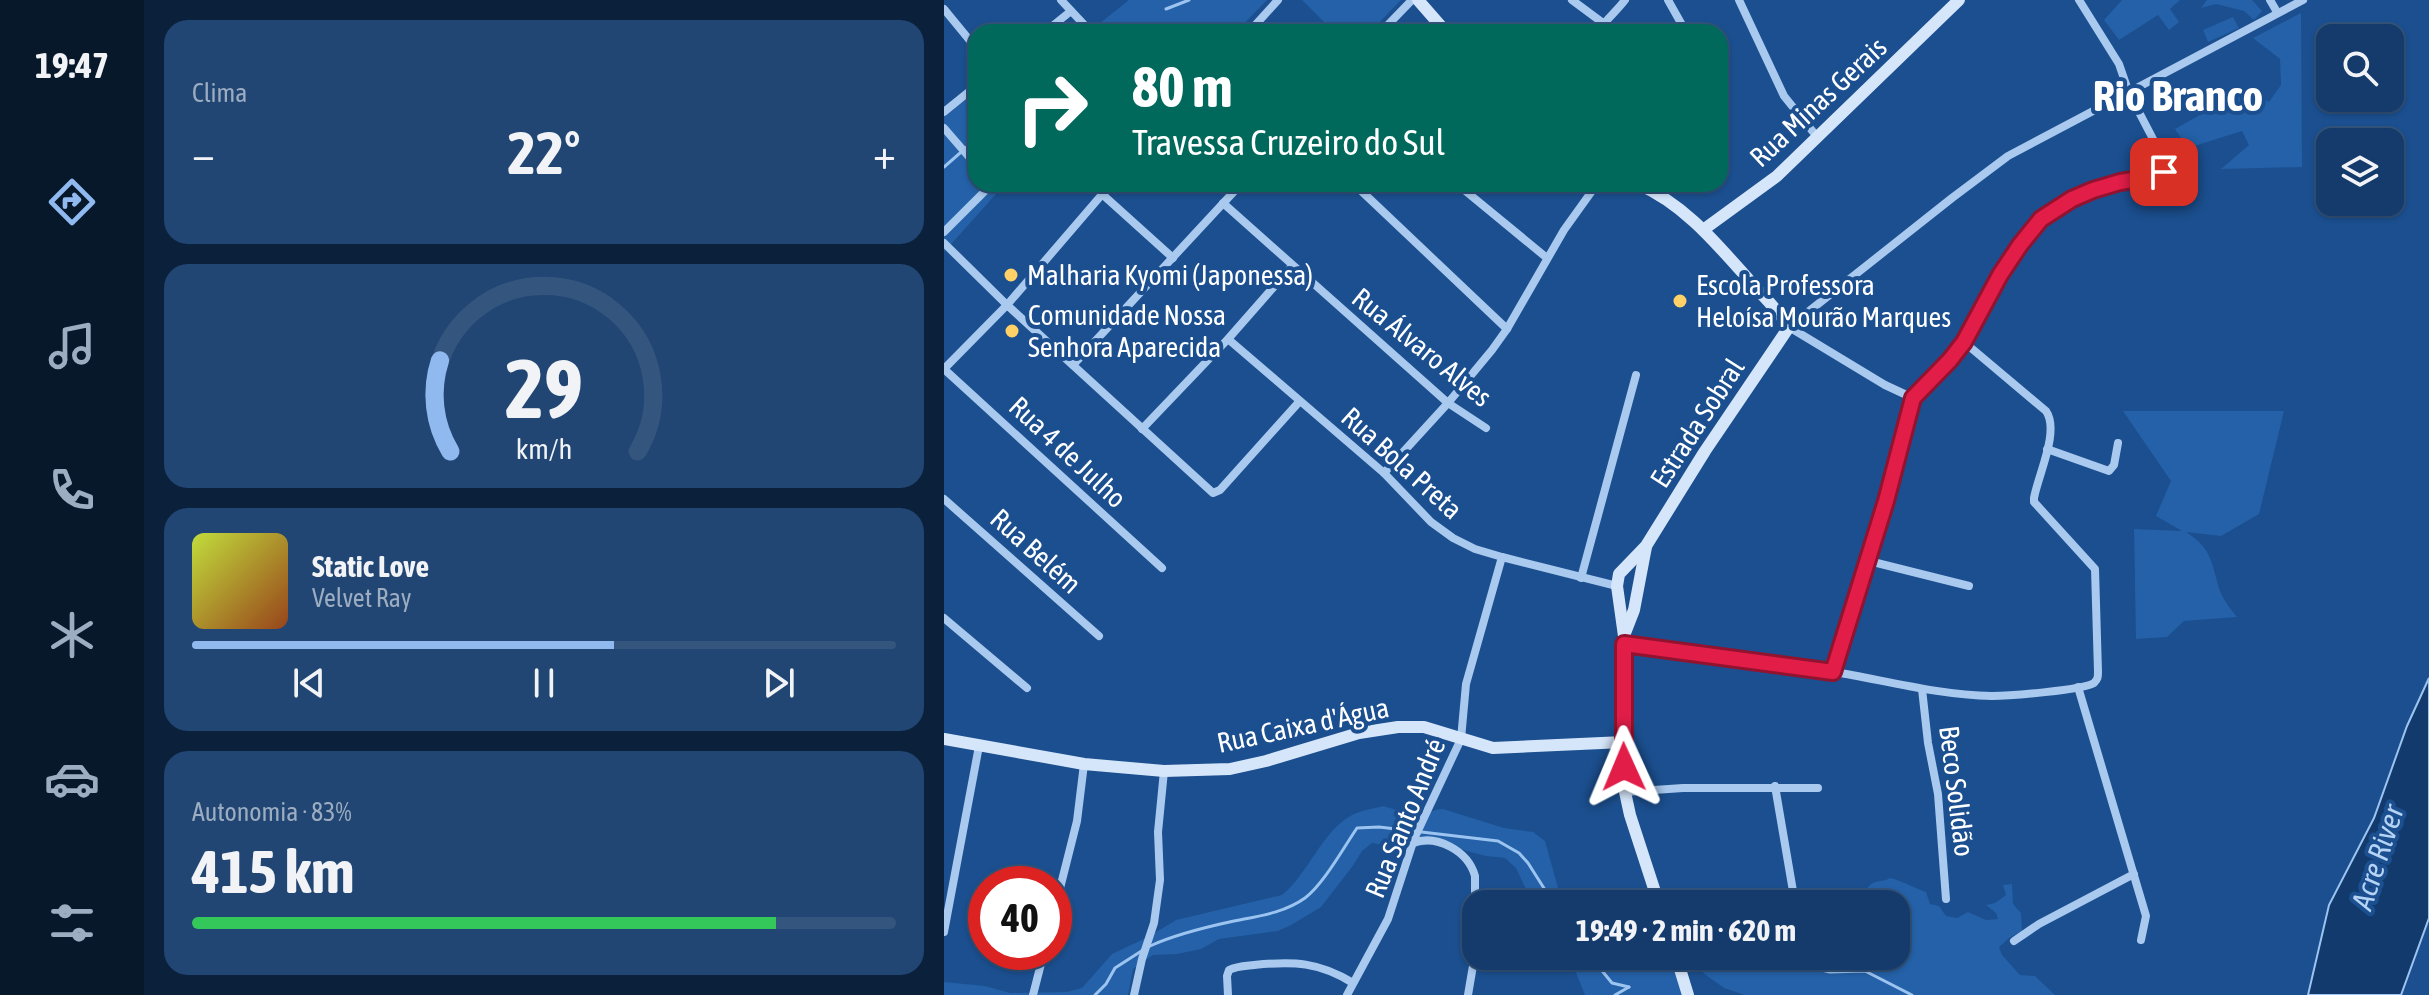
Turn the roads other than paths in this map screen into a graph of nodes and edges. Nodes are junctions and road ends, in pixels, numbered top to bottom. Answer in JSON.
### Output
{"nodes":[{"id":1,"x":1061,"y":0,"type":"edge"},
{"id":2,"x":1278,"y":0,"type":"edge"},
{"id":3,"x":1412,"y":0,"type":"edge"},
{"id":4,"x":1418,"y":0,"type":"edge"},
{"id":5,"x":1572,"y":0,"type":"edge"},
{"id":6,"x":1625,"y":0,"type":"edge"},
{"id":7,"x":1668,"y":0,"type":"edge"},
{"id":8,"x":1739,"y":0,"type":"edge"},
{"id":9,"x":1959,"y":0,"type":"edge"},
{"id":10,"x":2079,"y":0,"type":"edge"},
{"id":11,"x":2270,"y":0,"type":"edge"},
{"id":12,"x":2303,"y":0,"type":"edge"},
{"id":13,"x":944,"y":9,"type":"edge"},
{"id":14,"x":1071,"y":11,"type":"junction"},
{"id":15,"x":2277,"y":12,"type":"junction"},
{"id":16,"x":1055,"y":24,"type":"edge"},
{"id":17,"x":1083,"y":24,"type":"edge"},
{"id":18,"x":1256,"y":24,"type":"edge"},
{"id":19,"x":1389,"y":24,"type":"edge"},
{"id":20,"x":1439,"y":24,"type":"edge"},
{"id":21,"x":1596,"y":24,"type":"edge"},
{"id":22,"x":1604,"y":24,"type":"edge"},
{"id":23,"x":1682,"y":24,"type":"edge"},
{"id":24,"x":968,"y":38,"type":"edge"},
{"id":25,"x":968,"y":92,"type":"edge"},
{"id":26,"x":2129,"y":93,"type":"junction"},
{"id":27,"x":944,"y":112,"type":"edge"},
{"id":28,"x":945,"y":130,"type":"edge"},
{"id":29,"x":1818,"y":138,"type":"junction"},
{"id":30,"x":968,"y":157,"type":"edge"},
{"id":31,"x":984,"y":192,"type":"edge"},
{"id":32,"x":1233,"y":192,"type":"edge"},
{"id":33,"x":1362,"y":192,"type":"edge"},
{"id":34,"x":1467,"y":192,"type":"edge"},
{"id":35,"x":1592,"y":192,"type":"edge"},
{"id":36,"x":1653,"y":192,"type":"edge"},
{"id":37,"x":1102,"y":194,"type":"joint"},
{"id":38,"x":1223,"y":203,"type":"junction"},
{"id":39,"x":1703,"y":230,"type":"junction"},
{"id":40,"x":944,"y":232,"type":"edge"},
{"id":41,"x":944,"y":243,"type":"edge"},
{"id":42,"x":1173,"y":258,"type":"junction"},
{"id":43,"x":1547,"y":258,"type":"junction"},
{"id":44,"x":1292,"y":266,"type":"junction"},
{"id":45,"x":1007,"y":305,"type":"junction"},
{"id":46,"x":1789,"y":327,"type":"junction"},
{"id":47,"x":1507,"y":329,"type":"junction"},
{"id":48,"x":1228,"y":339,"type":"junction"},
{"id":49,"x":1964,"y":342,"type":"junction"},
{"id":50,"x":1073,"y":365,"type":"junction"},
{"id":51,"x":944,"y":369,"type":"edge"},
{"id":52,"x":1636,"y":375,"type":"dead end"},
{"id":53,"x":1913,"y":398,"type":"junction"},
{"id":54,"x":1299,"y":402,"type":"junction"},
{"id":55,"x":1448,"y":403,"type":"junction"},
{"id":56,"x":1486,"y":428,"type":"dead end"},
{"id":57,"x":1142,"y":429,"type":"junction"},
{"id":58,"x":2118,"y":443,"type":"dead end"},
{"id":59,"x":2047,"y":449,"type":"junction"},
{"id":60,"x":1384,"y":473,"type":"junction"},
{"id":61,"x":944,"y":499,"type":"edge"},
{"id":62,"x":1646,"y":546,"type":"junction"},
{"id":63,"x":1502,"y":557,"type":"junction"},
{"id":64,"x":1869,"y":561,"type":"junction"},
{"id":65,"x":1162,"y":568,"type":"dead end"},
{"id":66,"x":1624,"y":568,"type":"junction"},
{"id":67,"x":1640,"y":574,"type":"junction"},
{"id":68,"x":1581,"y":578,"type":"junction"},
{"id":69,"x":1617,"y":586,"type":"junction"},
{"id":70,"x":1969,"y":586,"type":"dead end"},
{"id":71,"x":1619,"y":606,"type":"junction"},
{"id":72,"x":1634,"y":610,"type":"junction"},
{"id":73,"x":944,"y":618,"type":"edge"},
{"id":74,"x":1099,"y":636,"type":"dead end"},
{"id":75,"x":1624,"y":640,"type":"junction"},
{"id":76,"x":1833,"y":672,"type":"junction"},
{"id":77,"x":2078,"y":687,"type":"junction"},
{"id":78,"x":1027,"y":688,"type":"dead end"},
{"id":79,"x":1922,"y":689,"type":"junction"},
{"id":80,"x":944,"y":739,"type":"edge"},
{"id":81,"x":1461,"y":739,"type":"junction"},
{"id":82,"x":1624,"y":742,"type":"junction"},
{"id":83,"x":979,"y":746,"type":"junction"},
{"id":84,"x":1084,"y":764,"type":"junction"},
{"id":85,"x":1164,"y":771,"type":"junction"},
{"id":86,"x":1775,"y":786,"type":"junction"},
{"id":87,"x":1818,"y":788,"type":"dead end"},
{"id":88,"x":1625,"y":792,"type":"junction"},
{"id":89,"x":1414,"y":841,"type":"junction"},
{"id":90,"x":1066,"y":866,"type":"edge"},
{"id":91,"x":2134,"y":874,"type":"junction"},
{"id":92,"x":1654,"y":890,"type":"edge"},
{"id":93,"x":1793,"y":890,"type":"edge"},
{"id":94,"x":1946,"y":899,"type":"dead end"},
{"id":95,"x":944,"y":932,"type":"edge"},
{"id":96,"x":2141,"y":940,"type":"dead end"},
{"id":97,"x":2014,"y":941,"type":"dead end"},
{"id":98,"x":1040,"y":970,"type":"edge"},
{"id":99,"x":1680,"y":970,"type":"edge"},
{"id":100,"x":1353,"y":983,"type":"junction"},
{"id":101,"x":1034,"y":994,"type":"edge"},
{"id":102,"x":1134,"y":995,"type":"edge"},
{"id":103,"x":1228,"y":995,"type":"edge"},
{"id":104,"x":1347,"y":995,"type":"edge"},
{"id":105,"x":1468,"y":995,"type":"edge"},
{"id":106,"x":1688,"y":995,"type":"edge"}],
"edges":[{"from":1,"to":14,"type":"street"},
{"from":2,"to":18,"type":"street"},
{"from":3,"to":19,"type":"street"},
{"from":4,"to":20,"type":"street"},
{"from":5,"to":21,"type":"street"},
{"from":6,"to":22,"type":"street"},
{"from":7,"to":23,"type":"street"},
{"from":8,"to":29,"type":"street"},
{"from":9,"to":29,"type":"street","name":"Rua Minas Gerais"},
{"from":10,"to":26,"type":"street"},
{"from":11,"to":15,"type":"street"},
{"from":12,"to":15,"type":"street"},
{"from":13,"to":24,"type":"street"},
{"from":14,"to":16,"type":"street"},
{"from":14,"to":17,"type":"street"},
{"from":15,"to":26,"type":"street"},
{"from":25,"to":27,"type":"street"},
{"from":26,"to":46,"type":"street"},
{"from":26,"to":49,"type":"street"},
{"from":28,"to":30,"type":"street"},
{"from":29,"to":39,"type":"street","name":"Rua Minas Gerais"},
{"from":31,"to":40,"type":"street"},
{"from":32,"to":38,"type":"street"},
{"from":33,"to":47,"type":"street"},
{"from":34,"to":43,"type":"street"},
{"from":35,"to":43,"type":"street"},
{"from":36,"to":39,"type":"street"},
{"from":37,"to":42,"type":"street"},
{"from":37,"to":45,"type":"street"},
{"from":38,"to":42,"type":"street"},
{"from":38,"to":44,"type":"street","name":"Rua Álvaro Alves"},
{"from":39,"to":46,"type":"street"},
{"from":41,"to":45,"type":"street"},
{"from":42,"to":50,"type":"street"},
{"from":43,"to":47,"type":"street"},
{"from":44,"to":48,"type":"street"},
{"from":44,"to":55,"type":"street","name":"Rua Álvaro Alves"},
{"from":45,"to":50,"type":"street"},
{"from":45,"to":51,"type":"street"},
{"from":46,"to":53,"type":"street"},
{"from":46,"to":62,"type":"street","name":"Estrada Sobral"},
{"from":47,"to":55,"type":"street"},
{"from":48,"to":54,"type":"street","name":"Rua Bola Preta"},
{"from":48,"to":57,"type":"street"},
{"from":49,"to":53,"type":"street"},
{"from":49,"to":59,"type":"street"},
{"from":50,"to":57,"type":"street"},
{"from":51,"to":65,"type":"street","name":"Rua 4 de Julho"},
{"from":52,"to":68,"type":"street"},
{"from":53,"to":64,"type":"street"},
{"from":54,"to":57,"type":"street"},
{"from":54,"to":60,"type":"street","name":"Rua Bola Preta"},
{"from":55,"to":56,"type":"street","name":"Rua Álvaro Alves"},
{"from":55,"to":60,"type":"street"},
{"from":58,"to":59,"type":"street"},
{"from":59,"to":77,"type":"street"},
{"from":60,"to":63,"type":"street","name":"Rua Bola Preta"},
{"from":61,"to":74,"type":"street","name":"Rua Belém"},
{"from":62,"to":66,"type":"street","name":"Estrada Sobral"},
{"from":62,"to":67,"type":"street","name":"Estrada Sobral"},
{"from":63,"to":68,"type":"street","name":"Rua Bola Preta"},
{"from":63,"to":81,"type":"street","name":"Rua Santo André"},
{"from":64,"to":70,"type":"street"},
{"from":64,"to":76,"type":"street"},
{"from":66,"to":67,"type":"street"},
{"from":66,"to":69,"type":"street","name":"Estrada Sobral"},
{"from":67,"to":72,"type":"street","name":"Estrada Sobral"},
{"from":68,"to":69,"type":"street","name":"Rua Bola Preta"},
{"from":69,"to":71,"type":"street","name":"Estrada Sobral"},
{"from":71,"to":72,"type":"street"},
{"from":71,"to":75,"type":"street","name":"Estrada Sobral"},
{"from":72,"to":75,"type":"street","name":"Estrada Sobral"},
{"from":73,"to":78,"type":"street"},
{"from":75,"to":76,"type":"street"},
{"from":75,"to":82,"type":"street","name":"Estrada Sobral"},
{"from":76,"to":79,"type":"street"},
{"from":77,"to":79,"type":"street"},
{"from":77,"to":91,"type":"street"},
{"from":79,"to":94,"type":"street","name":"Beco Solidão"},
{"from":80,"to":83,"type":"street","name":"Rua Caixa d'Água"},
{"from":81,"to":82,"type":"street","name":"Rua Caixa d'Água"},
{"from":81,"to":85,"type":"street","name":"Rua Caixa d'Água"},
{"from":81,"to":89,"type":"street","name":"Rua Santo André"},
{"from":82,"to":88,"type":"street","name":"Estrada Sobral"},
{"from":83,"to":84,"type":"street","name":"Rua Caixa d'Água"},
{"from":83,"to":95,"type":"street"},
{"from":84,"to":85,"type":"street","name":"Rua Caixa d'Água"},
{"from":84,"to":90,"type":"street"},
{"from":85,"to":102,"type":"street"},
{"from":86,"to":87,"type":"street"},
{"from":86,"to":88,"type":"street"},
{"from":86,"to":93,"type":"street"},
{"from":88,"to":92,"type":"street","name":"Estrada Sobral"},
{"from":89,"to":100,"type":"street","name":"Rua Santo André"},
{"from":89,"to":105,"type":"street"},
{"from":91,"to":96,"type":"street"},
{"from":91,"to":97,"type":"street"},
{"from":98,"to":101,"type":"street"},
{"from":99,"to":106,"type":"street"},
{"from":100,"to":103,"type":"street"},
{"from":100,"to":104,"type":"street","name":"Rua Santo André"}]}
